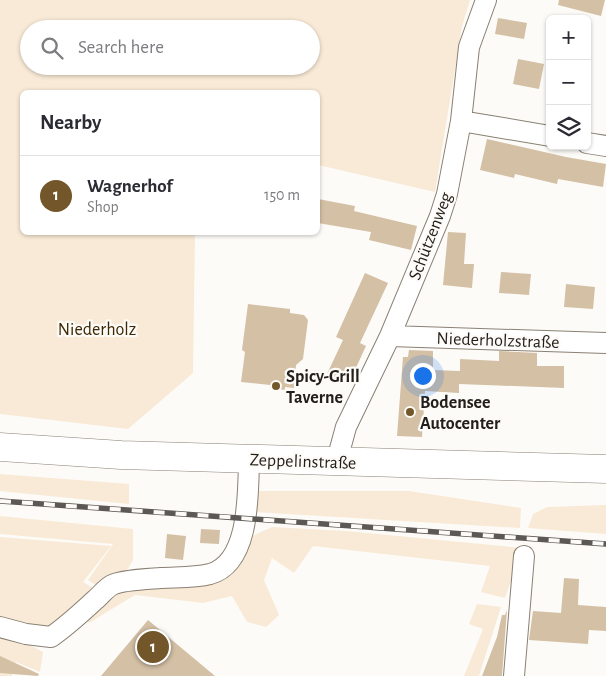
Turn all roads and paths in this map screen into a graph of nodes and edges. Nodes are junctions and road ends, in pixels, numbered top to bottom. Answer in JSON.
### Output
{"nodes":[{"id":1,"x":486,"y":0,"type":"edge"},
{"id":2,"x":461,"y":121,"type":"junction"},
{"id":3,"x":546,"y":135,"type":"edge"},
{"id":4,"x":591,"y":144,"type":"edge"},
{"id":5,"x":606,"y":146,"type":"edge"},
{"id":6,"x":390,"y":336,"type":"junction"},
{"id":7,"x":606,"y":343,"type":"edge"},
{"id":8,"x":0,"y":447,"type":"edge"},
{"id":9,"x":249,"y":460,"type":"junction"},
{"id":10,"x":340,"y":462,"type":"junction"},
{"id":11,"x":606,"y":469,"type":"edge"},
{"id":12,"x":524,"y":556,"type":"dead end"},
{"id":13,"x":0,"y":627,"type":"edge"},
{"id":14,"x":514,"y":676,"type":"edge"}],
"edges":[{"from":1,"to":2,"type":"street","name":"Schützenweg"},
{"from":2,"to":3,"type":"street"},
{"from":2,"to":6,"type":"street","name":"Schützenweg"},
{"from":4,"to":5,"type":"street"},
{"from":6,"to":7,"type":"street","name":"Niederholzstraße"},
{"from":6,"to":10,"type":"street","name":"Schützenweg"},
{"from":8,"to":9,"type":"main road","name":"Zeppelinstraße"},
{"from":9,"to":10,"type":"main road","name":"Zeppelinstraße"},
{"from":9,"to":13,"type":"street"},
{"from":10,"to":11,"type":"main road","name":"Zeppelinstraße"},
{"from":12,"to":14,"type":"street"}]}
